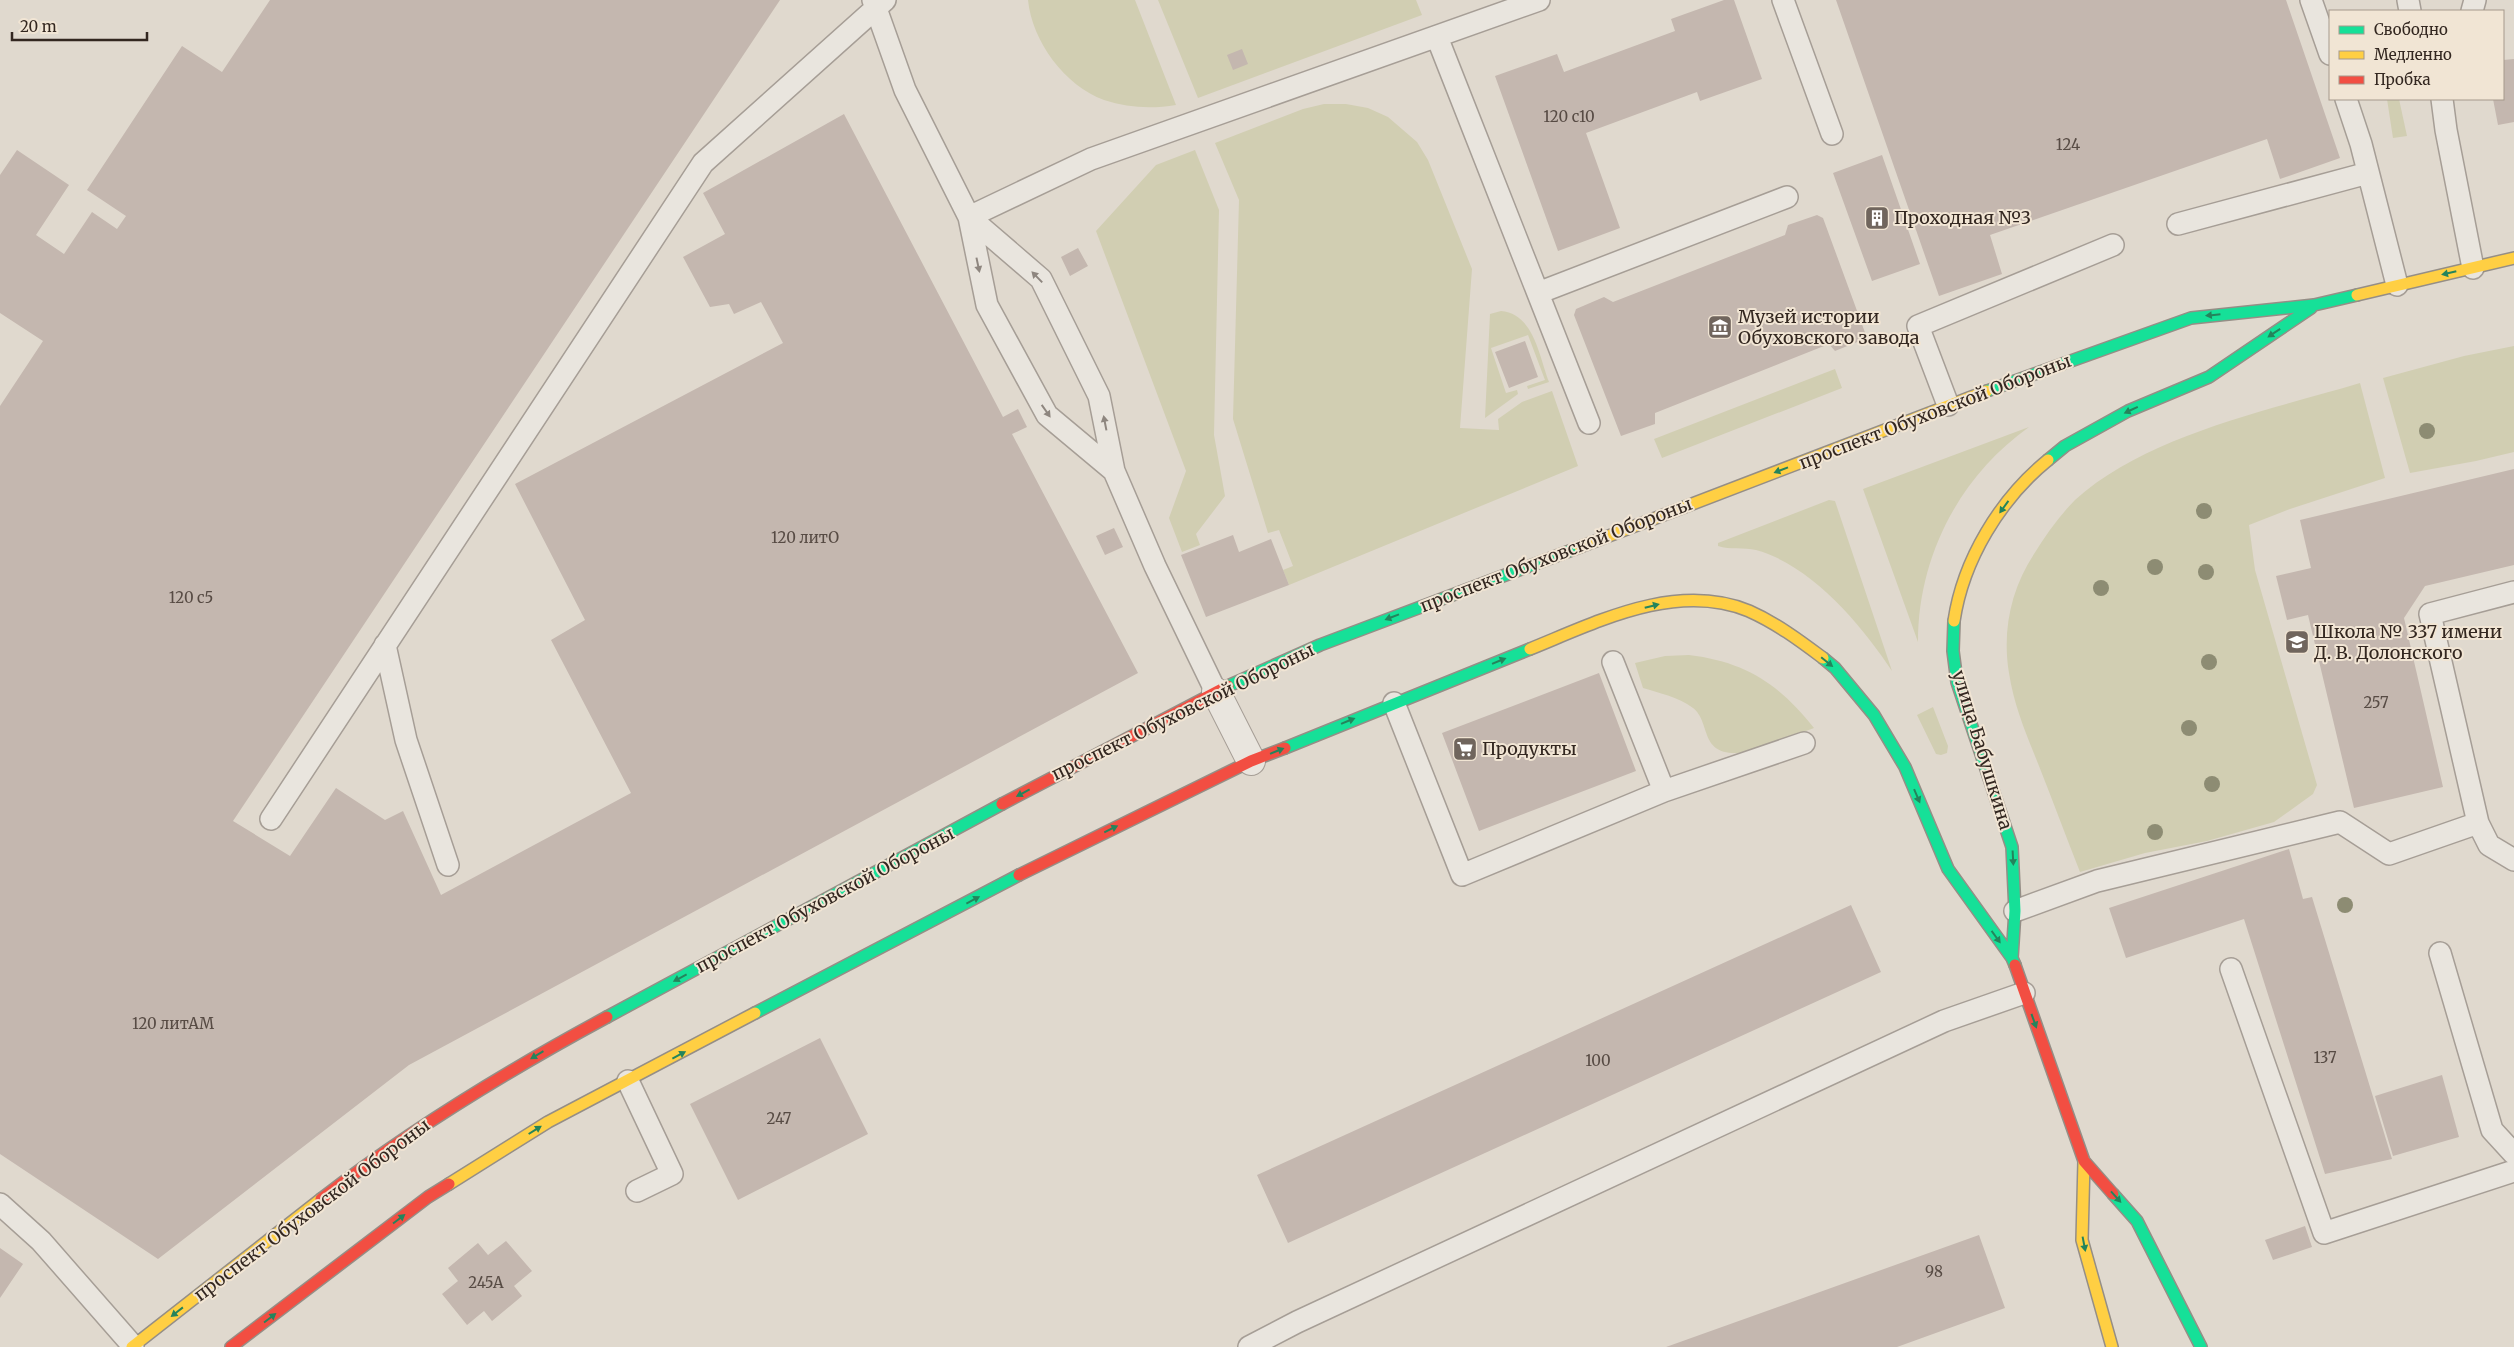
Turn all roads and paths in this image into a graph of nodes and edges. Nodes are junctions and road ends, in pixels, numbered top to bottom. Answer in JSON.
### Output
{"nodes":[{"id":1,"x":1539,"y":0,"type":"edge"},
{"id":2,"x":1783,"y":0,"type":"edge"},
{"id":3,"x":2311,"y":0,"type":"edge"},
{"id":4,"x":877,"y":3,"type":"edge"},
{"id":5,"x":1437,"y":37,"type":"junction"},
{"id":6,"x":2329,"y":51,"type":"edge"},
{"id":7,"x":2346,"y":100,"type":"edge"},
{"id":8,"x":2442,"y":100,"type":"edge"},
{"id":9,"x":1832,"y":134,"type":"dead end"},
{"id":10,"x":2368,"y":173,"type":"junction"},
{"id":11,"x":1787,"y":197,"type":"dead end"},
{"id":12,"x":968,"y":217,"type":"junction"},
{"id":13,"x":2178,"y":224,"type":"dead end"},
{"id":14,"x":2113,"y":245,"type":"dead end"},
{"id":15,"x":2514,"y":258,"type":"edge"},
{"id":16,"x":2473,"y":268,"type":"junction"},
{"id":17,"x":2397,"y":285,"type":"junction"},
{"id":18,"x":1538,"y":293,"type":"junction"},
{"id":19,"x":2314,"y":305,"type":"junction"},
{"id":20,"x":1948,"y":405,"type":"junction"},
{"id":21,"x":1589,"y":423,"type":"dead end"},
{"id":22,"x":1114,"y":471,"type":"junction"},
{"id":23,"x":2514,"y":592,"type":"edge"},
{"id":24,"x":384,"y":645,"type":"junction"},
{"id":25,"x":1613,"y":662,"type":"dead end"},
{"id":26,"x":1216,"y":692,"type":"junction"},
{"id":27,"x":1394,"y":703,"type":"junction"},
{"id":28,"x":1804,"y":743,"type":"dead end"},
{"id":29,"x":1251,"y":762,"type":"junction"},
{"id":30,"x":1664,"y":791,"type":"junction"},
{"id":31,"x":271,"y":819,"type":"dead end"},
{"id":32,"x":2478,"y":823,"type":"junction"},
{"id":33,"x":2514,"y":860,"type":"edge"},
{"id":34,"x":448,"y":865,"type":"dead end"},
{"id":35,"x":2015,"y":911,"type":"junction"},
{"id":36,"x":2440,"y":953,"type":"dead end"},
{"id":37,"x":2012,"y":958,"type":"junction"},
{"id":38,"x":2231,"y":968,"type":"dead end"},
{"id":39,"x":2024,"y":993,"type":"junction"},
{"id":40,"x":628,"y":1081,"type":"junction"},
{"id":41,"x":2514,"y":1154,"type":"edge"},
{"id":42,"x":2084,"y":1161,"type":"junction"},
{"id":43,"x":2514,"y":1171,"type":"edge"},
{"id":44,"x":637,"y":1191,"type":"dead end"},
{"id":45,"x":0,"y":1204,"type":"edge"},
{"id":46,"x":132,"y":1346,"type":"edge"},
{"id":47,"x":231,"y":1347,"type":"edge"},
{"id":48,"x":1249,"y":1347,"type":"edge"},
{"id":49,"x":2112,"y":1347,"type":"edge"},
{"id":50,"x":2201,"y":1347,"type":"edge"}],
"edges":[{"from":1,"to":5,"type":"lane"},
{"from":2,"to":9,"type":"lane"},
{"from":3,"to":6,"type":"lane"},
{"from":4,"to":12,"type":"lane"},
{"from":4,"to":24,"type":"lane"},
{"from":5,"to":12,"type":"lane"},
{"from":5,"to":18,"type":"lane"},
{"from":7,"to":10,"type":"lane"},
{"from":8,"to":16,"type":"lane"},
{"from":10,"to":13,"type":"lane"},
{"from":10,"to":17,"type":"lane"},
{"from":11,"to":18,"type":"lane"},
{"from":12,"to":22,"type":"lane","one_way":true},
{"from":22,"to":12,"type":"lane","one_way":true},
{"from":14,"to":20,"type":"lane"},
{"from":15,"to":16,"type":"main road","name":"проспект Обуховской Обороны"},
{"from":16,"to":17,"type":"main road","name":"проспект Обуховской Обороны","one_way":true},
{"from":17,"to":19,"type":"main road","name":"проспект Обуховской Обороны"},
{"from":18,"to":21,"type":"lane"},
{"from":19,"to":20,"type":"main road","name":"проспект Обуховской Обороны","one_way":true},
{"from":19,"to":35,"type":"main road","name":"улица Бабушкина","one_way":true},
{"from":20,"to":26,"type":"main road","name":"проспект Обуховской Обороны","one_way":true},
{"from":22,"to":26,"type":"lane"},
{"from":23,"to":32,"type":"lane"},
{"from":24,"to":31,"type":"lane"},
{"from":24,"to":34,"type":"lane"},
{"from":25,"to":30,"type":"lane"},
{"from":26,"to":29,"type":"street"},
{"from":26,"to":46,"type":"main road","name":"проспект Обуховской Обороны","one_way":true},
{"from":29,"to":27,"type":"main road","one_way":true},
{"from":27,"to":30,"type":"lane"},
{"from":27,"to":37,"type":"main road","name":"улица Бабушкина","one_way":true},
{"from":28,"to":30,"type":"lane"},
{"from":40,"to":29,"type":"main road","one_way":true},
{"from":32,"to":33,"type":"lane"},
{"from":32,"to":35,"type":"lane"},
{"from":35,"to":37,"type":"main road","name":"улица Бабушкина"},
{"from":36,"to":41,"type":"lane"},
{"from":37,"to":39,"type":"main road","name":"улица Бабушкина"},
{"from":38,"to":43,"type":"lane"},
{"from":39,"to":42,"type":"main road","name":"улица Бабушкина","one_way":true},
{"from":39,"to":48,"type":"lane"},
{"from":40,"to":44,"type":"lane"},
{"from":47,"to":40,"type":"main road","one_way":true},
{"from":42,"to":49,"type":"main road","name":"улица Бабушкина","one_way":true},
{"from":42,"to":50,"type":"main road","name":"улица Бабушкина","one_way":true},
{"from":45,"to":46,"type":"lane"}]}
